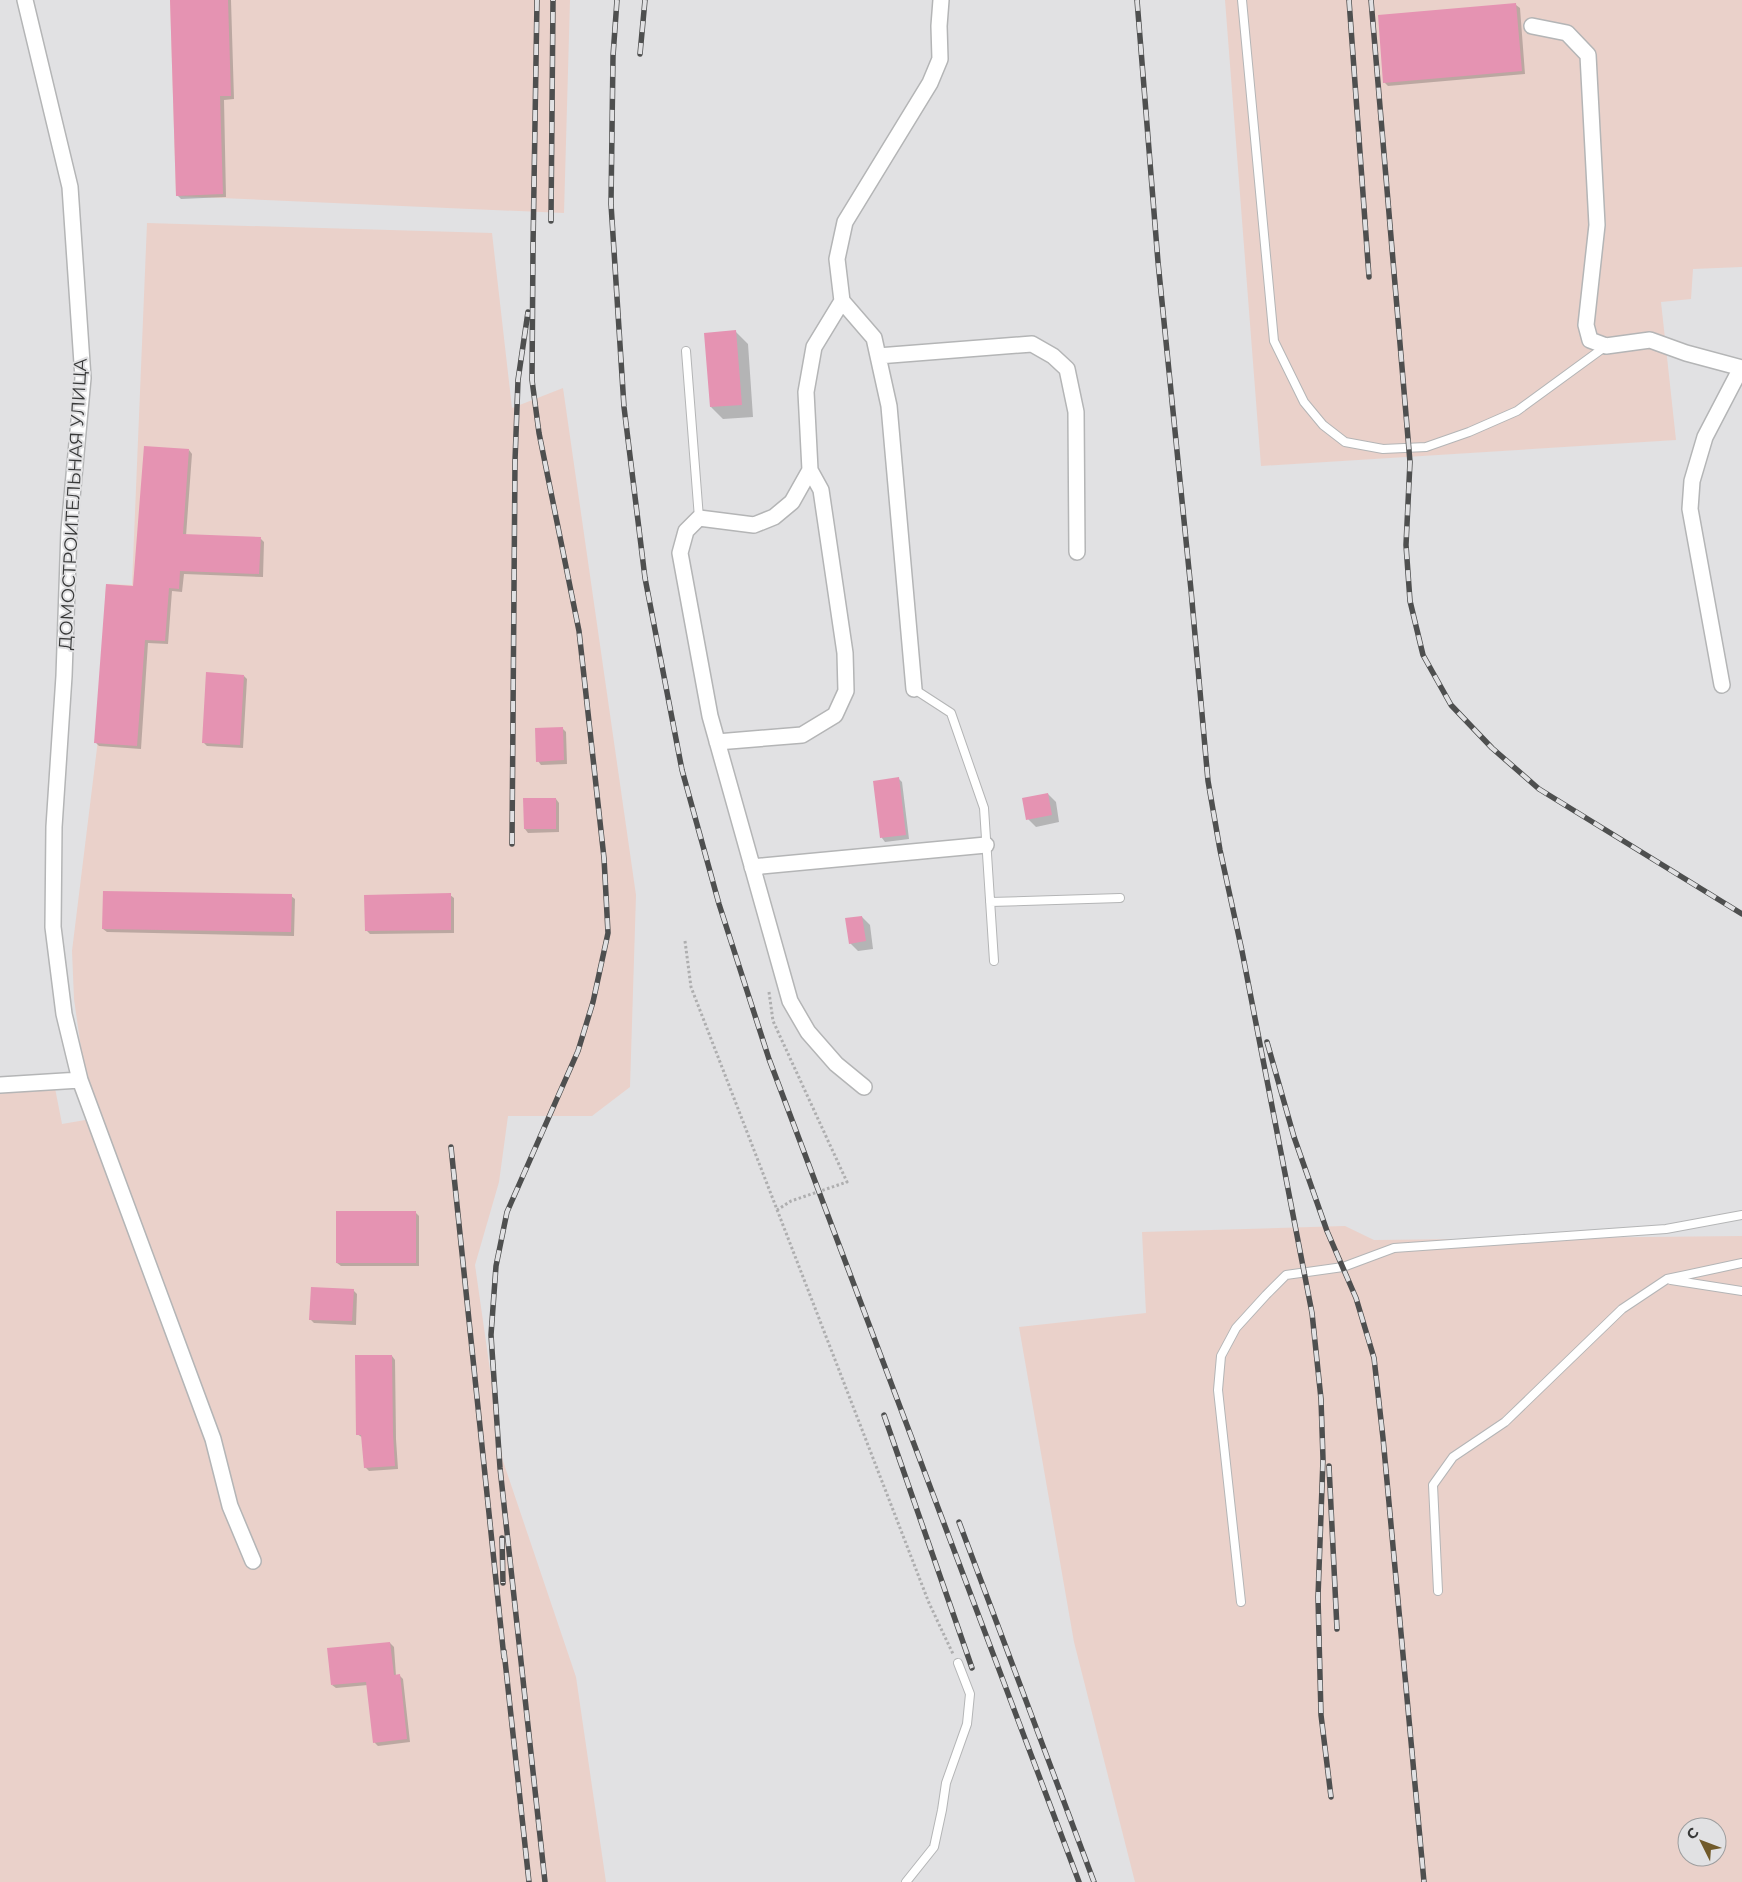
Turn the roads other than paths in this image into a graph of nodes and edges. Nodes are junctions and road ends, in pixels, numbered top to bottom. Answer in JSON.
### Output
{"nodes":[{"id":1,"x":25,"y":0,"type":"edge"},
{"id":2,"x":941,"y":0,"type":"edge"},
{"id":3,"x":1242,"y":0,"type":"edge"},
{"id":4,"x":1532,"y":26,"type":"dead end"},
{"id":5,"x":842,"y":301,"type":"junction"},
{"id":6,"x":1606,"y":346,"type":"junction"},
{"id":7,"x":686,"y":351,"type":"dead end"},
{"id":8,"x":878,"y":356,"type":"junction"},
{"id":9,"x":1741,"y":368,"type":"edge"},
{"id":10,"x":810,"y":470,"type":"junction"},
{"id":11,"x":699,"y":518,"type":"junction"},
{"id":12,"x":1077,"y":552,"type":"dead end"},
{"id":13,"x":1722,"y":685,"type":"dead end"},
{"id":14,"x":914,"y":688,"type":"joint"},
{"id":15,"x":717,"y":742,"type":"junction"},
{"id":16,"x":986,"y":845,"type":"junction"},
{"id":17,"x":752,"y":867,"type":"junction"},
{"id":18,"x":1120,"y":898,"type":"dead end"},
{"id":19,"x":990,"y":902,"type":"junction"},
{"id":20,"x":994,"y":961,"type":"dead end"},
{"id":21,"x":80,"y":1080,"type":"junction"},
{"id":22,"x":0,"y":1085,"type":"edge"},
{"id":23,"x":864,"y":1087,"type":"dead end"},
{"id":24,"x":1742,"y":1215,"type":"edge"},
{"id":25,"x":1742,"y":1263,"type":"edge"},
{"id":26,"x":1667,"y":1279,"type":"junction"},
{"id":27,"x":1742,"y":1291,"type":"edge"},
{"id":28,"x":252,"y":1561,"type":"dead end"},
{"id":29,"x":1438,"y":1591,"type":"dead end"},
{"id":30,"x":1241,"y":1602,"type":"dead end"},
{"id":31,"x":958,"y":1663,"type":"road end"},
{"id":32,"x":906,"y":1882,"type":"edge"}],
"edges":[{"from":1,"to":21,"type":"street","name":"ДОМОСТРОИТЕЛЬНАЯ УЛИЦА"},
{"from":2,"to":5,"type":"street"},
{"from":3,"to":6,"type":"lane"},
{"from":4,"to":6,"type":"street"},
{"from":5,"to":8,"type":"street"},
{"from":5,"to":10,"type":"street"},
{"from":6,"to":9,"type":"street"},
{"from":7,"to":11,"type":"lane"},
{"from":8,"to":12,"type":"street"},
{"from":8,"to":14,"type":"street"},
{"from":9,"to":13,"type":"street"},
{"from":10,"to":11,"type":"street"},
{"from":10,"to":15,"type":"street"},
{"from":11,"to":15,"type":"street"},
{"from":14,"to":16,"type":"lane"},
{"from":15,"to":17,"type":"street"},
{"from":16,"to":17,"type":"street"},
{"from":16,"to":19,"type":"lane"},
{"from":17,"to":23,"type":"street"},
{"from":18,"to":19,"type":"lane"},
{"from":19,"to":20,"type":"lane"},
{"from":21,"to":22,"type":"street"},
{"from":21,"to":28,"type":"street","name":"ДОМОСТРОИТЕЛЬНАЯ УЛИЦА"},
{"from":24,"to":30,"type":"lane"},
{"from":25,"to":26,"type":"lane"},
{"from":26,"to":27,"type":"lane"},
{"from":26,"to":29,"type":"lane"},
{"from":31,"to":32,"type":"lane"}]}
